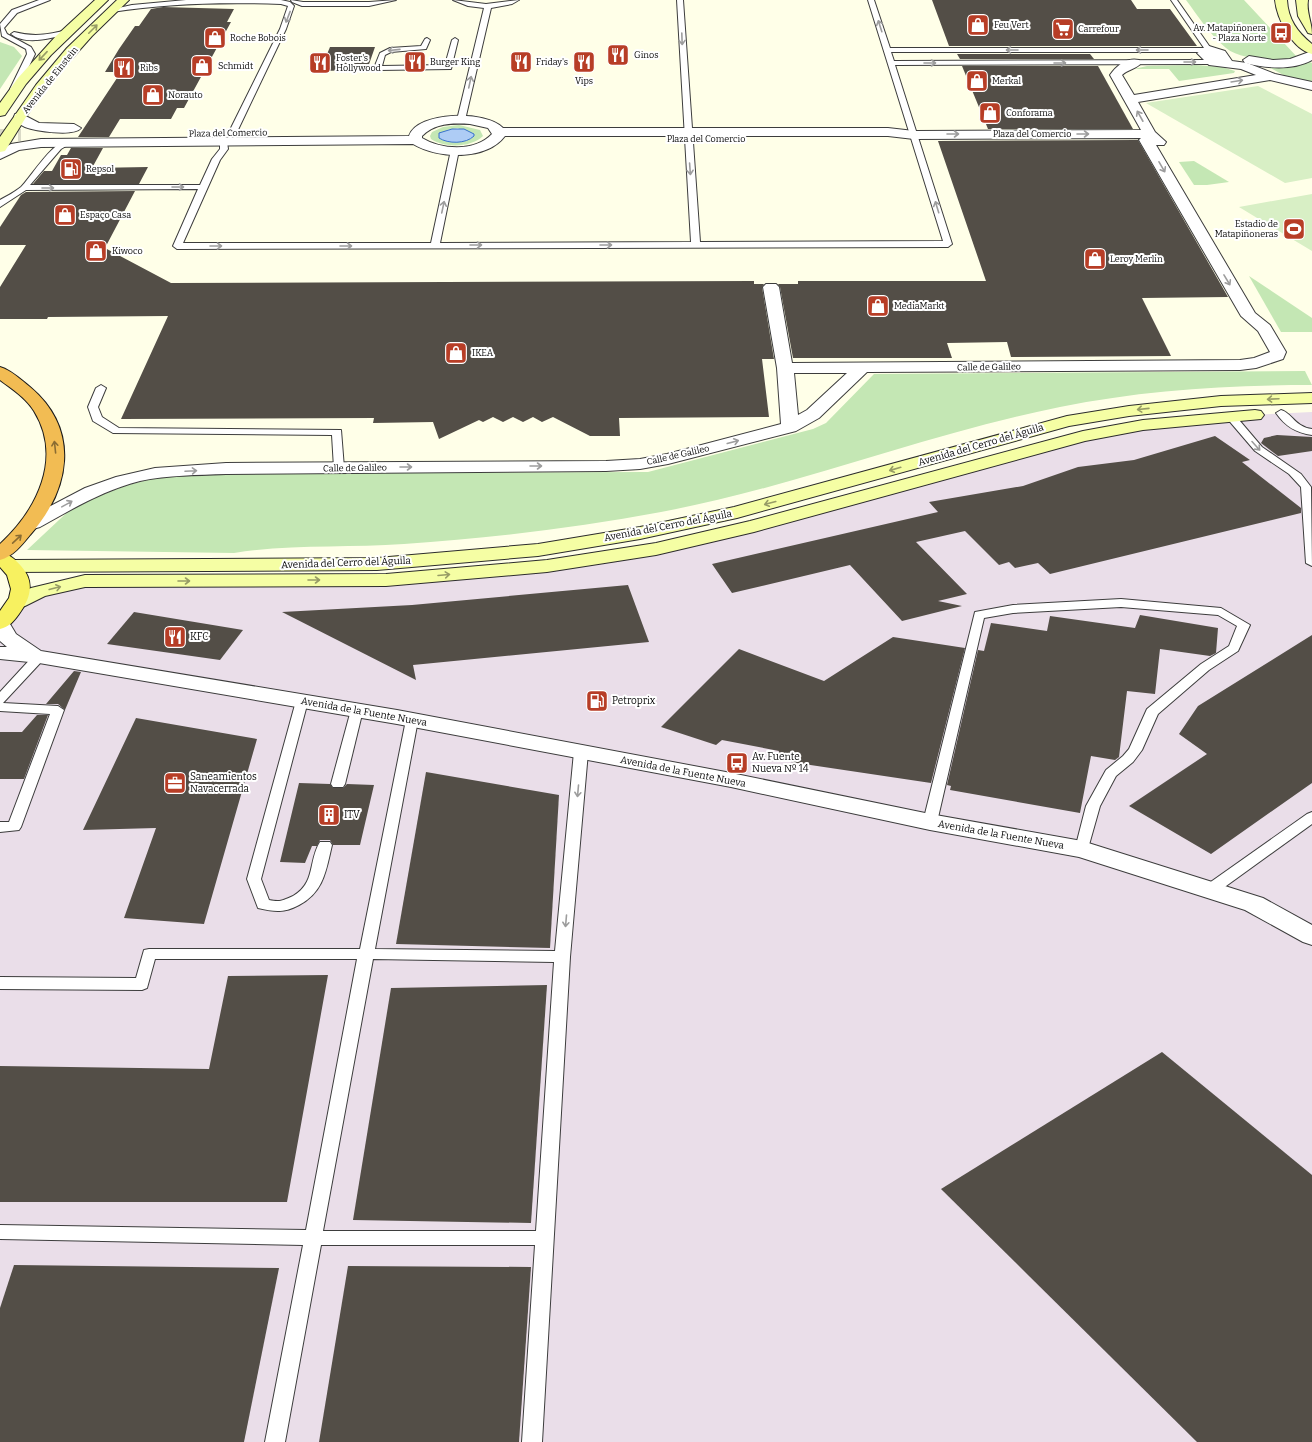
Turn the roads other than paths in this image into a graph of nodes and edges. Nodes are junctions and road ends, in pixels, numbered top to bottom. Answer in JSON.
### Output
{"nodes":[{"id":1,"x":46,"y":0,"type":"edge"},
{"id":2,"x":102,"y":0,"type":"edge"},
{"id":3,"x":123,"y":0,"type":"edge"},
{"id":4,"x":239,"y":0,"type":"edge"},
{"id":5,"x":247,"y":0,"type":"edge"},
{"id":6,"x":291,"y":0,"type":"edge"},
{"id":7,"x":393,"y":0,"type":"edge"},
{"id":8,"x":456,"y":0,"type":"edge"},
{"id":9,"x":516,"y":0,"type":"edge"},
{"id":10,"x":680,"y":0,"type":"edge"},
{"id":11,"x":871,"y":0,"type":"edge"},
{"id":12,"x":1174,"y":0,"type":"edge"},
{"id":13,"x":1281,"y":0,"type":"edge"},
{"id":14,"x":1302,"y":0,"type":"edge"},
{"id":15,"x":356,"y":1,"type":"dead end"},
{"id":16,"x":488,"y":6,"type":"junction"},
{"id":17,"x":112,"y":10,"type":"junction"},
{"id":18,"x":1,"y":28,"type":"junction"},
{"id":19,"x":1312,"y":31,"type":"edge"},
{"id":20,"x":67,"y":32,"type":"junction"},
{"id":21,"x":427,"y":40,"type":"dead end"},
{"id":22,"x":455,"y":40,"type":"dead end"},
{"id":23,"x":887,"y":50,"type":"junction"},
{"id":24,"x":1312,"y":50,"type":"edge"},
{"id":25,"x":1312,"y":54,"type":"edge"},
{"id":26,"x":1217,"y":57,"type":"junction"},
{"id":27,"x":1135,"y":62,"type":"junction"},
{"id":28,"x":890,"y":63,"type":"junction"},
{"id":29,"x":1271,"y":77,"type":"junction"},
{"id":30,"x":1312,"y":85,"type":"edge"},
{"id":31,"x":13,"y":91,"type":"junction"},
{"id":32,"x":1130,"y":98,"type":"junction"},
{"id":33,"x":0,"y":112,"type":"edge"},
{"id":34,"x":20,"y":117,"type":"junction"},
{"id":35,"x":461,"y":120,"type":"junction"},
{"id":36,"x":88,"y":128,"type":"dead end"},
{"id":37,"x":207,"y":129,"type":"dead end"},
{"id":38,"x":233,"y":132,"type":"junction"},
{"id":39,"x":1150,"y":134,"type":"junction"},
{"id":40,"x":21,"y":135,"type":"tunnel mouth"},
{"id":41,"x":36,"y":135,"type":"junction"},
{"id":42,"x":418,"y":135,"type":"junction"},
{"id":43,"x":498,"y":135,"type":"junction"},
{"id":44,"x":914,"y":135,"type":"junction"},
{"id":45,"x":688,"y":136,"type":"junction"},
{"id":46,"x":244,"y":140,"type":"junction"},
{"id":47,"x":220,"y":142,"type":"junction"},
{"id":48,"x":67,"y":143,"type":"junction"},
{"id":49,"x":0,"y":148,"type":"edge"},
{"id":50,"x":455,"y":150,"type":"junction"},
{"id":51,"x":0,"y":155,"type":"edge"},
{"id":52,"x":204,"y":187,"type":"junction"},
{"id":53,"x":24,"y":188,"type":"junction"},
{"id":54,"x":0,"y":204,"type":"edge"},
{"id":55,"x":435,"y":245,"type":"junction"},
{"id":56,"x":696,"y":245,"type":"junction"},
{"id":57,"x":770,"y":287,"type":"dead end"},
{"id":58,"x":785,"y":368,"type":"junction"},
{"id":59,"x":862,"y":368,"type":"junction"},
{"id":60,"x":0,"y":372,"type":"edge"},
{"id":61,"x":101,"y":388,"type":"dead end"},
{"id":62,"x":1312,"y":398,"type":"edge"},
{"id":63,"x":1312,"y":412,"type":"edge"},
{"id":64,"x":1281,"y":413,"type":"junction"},
{"id":65,"x":1230,"y":416,"type":"junction"},
{"id":66,"x":790,"y":427,"type":"junction"},
{"id":67,"x":1312,"y":432,"type":"edge"},
{"id":68,"x":339,"y":468,"type":"junction"},
{"id":69,"x":33,"y":523,"type":"junction"},
{"id":70,"x":4,"y":559,"type":"edge"},
{"id":71,"x":1312,"y":563,"type":"edge"},
{"id":72,"x":18,"y":602,"type":"junction"},
{"id":73,"x":0,"y":623,"type":"edge"},
{"id":74,"x":0,"y":653,"type":"edge"},
{"id":75,"x":39,"y":657,"type":"junction"},
{"id":76,"x":0,"y":700,"type":"edge"},
{"id":77,"x":302,"y":701,"type":"junction"},
{"id":78,"x":0,"y":707,"type":"edge"},
{"id":79,"x":357,"y":710,"type":"junction"},
{"id":80,"x":412,"y":720,"type":"junction"},
{"id":81,"x":581,"y":752,"type":"junction"},
{"id":82,"x":338,"y":784,"type":"dead end"},
{"id":83,"x":1312,"y":817,"type":"edge"},
{"id":84,"x":930,"y":822,"type":"junction"},
{"id":85,"x":0,"y":827,"type":"edge"},
{"id":86,"x":325,"y":845,"type":"dead end"},
{"id":87,"x":1082,"y":849,"type":"junction"},
{"id":88,"x":1210,"y":890,"type":"junction"},
{"id":89,"x":1312,"y":936,"type":"edge"},
{"id":90,"x":366,"y":954,"type":"junction"},
{"id":91,"x":562,"y":957,"type":"junction"},
{"id":92,"x":0,"y":983,"type":"edge"},
{"id":93,"x":0,"y":1232,"type":"edge"},
{"id":94,"x":314,"y":1238,"type":"junction"},
{"id":95,"x":545,"y":1238,"type":"junction"},
{"id":96,"x":275,"y":1442,"type":"edge"},
{"id":97,"x":532,"y":1442,"type":"edge"}],
"edges":[{"from":1,"to":18,"type":"lane"},
{"from":2,"to":20,"type":"main road","name":"Avenida de Einstein"},
{"from":3,"to":17,"type":"main road","name":"Avenida de Einstein"},
{"from":4,"to":5,"type":"lane"},
{"from":4,"to":17,"type":"lane"},
{"from":4,"to":38,"type":"lane","one_way":true},
{"from":6,"to":7,"type":"lane"},
{"from":6,"to":15,"type":"lane"},
{"from":8,"to":16,"type":"lane"},
{"from":9,"to":16,"type":"lane"},
{"from":10,"to":45,"type":"lane","one_way":true},
{"from":23,"to":11,"type":"lane","one_way":true},
{"from":12,"to":26,"type":"lane"},
{"from":13,"to":24,"type":"main road"},
{"from":14,"to":19,"type":"main road"},
{"from":35,"to":16,"type":"lane","one_way":true},
{"from":34,"to":17,"type":"main road","name":"Avenida de Einstein","one_way":true},
{"from":18,"to":20,"type":"lane"},
{"from":18,"to":31,"type":"lane"},
{"from":20,"to":31,"type":"main road","name":"Avenida de Einstein","one_way":true},
{"from":21,"to":22,"type":"lane","one_way":true},
{"from":26,"to":23,"type":"lane","one_way":true},
{"from":23,"to":28,"type":"lane"},
{"from":25,"to":26,"type":"street"},
{"from":27,"to":26,"type":"lane","one_way":true},
{"from":26,"to":29,"type":"street"},
{"from":28,"to":27,"type":"lane","one_way":true},
{"from":27,"to":32,"type":"street","name":"Calle de Galileo"},
{"from":28,"to":44,"type":"lane"},
{"from":29,"to":30,"type":"street"},
{"from":32,"to":29,"type":"street","one_way":true},
{"from":31,"to":33,"type":"main road","name":"Avenida de Einstein"},
{"from":39,"to":32,"type":"street","name":"Calle de Galileo","one_way":true},
{"from":34,"to":36,"type":"street"},
{"from":34,"to":49,"type":"main road","name":"Avenida de Einstein"},
{"from":35,"to":42,"type":"street"},
{"from":35,"to":43,"type":"street"},
{"from":37,"to":38,"type":"street"},
{"from":38,"to":41,"type":"street","name":"Plaza del Comercio"},
{"from":38,"to":42,"type":"street","name":"Plaza del Comercio"},
{"from":44,"to":39,"type":"street","name":"Plaza del Comercio","one_way":true},
{"from":39,"to":59,"type":"street","name":"Calle de Galileo"},
{"from":40,"to":41,"type":"street"},
{"from":41,"to":46,"type":"street"},
{"from":42,"to":46,"type":"street","name":"Plaza del Comercio"},
{"from":42,"to":50,"type":"street"},
{"from":43,"to":45,"type":"street","name":"Plaza del Comercio"},
{"from":43,"to":50,"type":"street"},
{"from":44,"to":45,"type":"street","name":"Plaza del Comercio"},
{"from":56,"to":44,"type":"lane","one_way":true},
{"from":45,"to":56,"type":"lane","one_way":true},
{"from":46,"to":47,"type":"street","name":"Plaza del Comercio"},
{"from":47,"to":48,"type":"street","name":"Plaza del Comercio"},
{"from":47,"to":52,"type":"lane"},
{"from":48,"to":51,"type":"street","name":"Plaza del Comercio"},
{"from":48,"to":53,"type":"lane"},
{"from":55,"to":50,"type":"lane","one_way":true},
{"from":53,"to":52,"type":"lane","one_way":true},
{"from":52,"to":55,"type":"lane","one_way":true},
{"from":53,"to":54,"type":"lane"},
{"from":55,"to":56,"type":"lane","one_way":true},
{"from":57,"to":58,"type":"street"},
{"from":58,"to":59,"type":"street"},
{"from":58,"to":66,"type":"street"},
{"from":59,"to":66,"type":"street","name":"Calle de Galileo"},
{"from":69,"to":60,"type":"highway","one_way":true},
{"from":61,"to":68,"type":"lane"},
{"from":62,"to":70,"type":"main road","name":"Avenida del Cerro del Águila","one_way":true},
{"from":63,"to":64,"type":"main road","name":"Avenida del Cerro del Águila"},
{"from":64,"to":65,"type":"main road","name":"Avenida del Cerro del Águila"},
{"from":64,"to":67,"type":"lane"},
{"from":65,"to":71,"type":"lane","one_way":true},
{"from":72,"to":65,"type":"main road","name":"Avenida del Cerro del Águila","one_way":true},
{"from":68,"to":66,"type":"street","name":"Calle de Galileo","one_way":true},
{"from":69,"to":68,"type":"street","name":"Calle de Galileo","one_way":true},
{"from":70,"to":69,"type":"highway","one_way":true},
{"from":70,"to":72,"type":"main road"},
{"from":72,"to":73,"type":"main road"},
{"from":73,"to":75,"type":"street","name":"Avenida de la Fuente Nueva"},
{"from":74,"to":75,"type":"street","name":"Avenida de la Fuente Nueva"},
{"from":75,"to":76,"type":"lane"},
{"from":75,"to":77,"type":"street","name":"Avenida de la Fuente Nueva"},
{"from":77,"to":79,"type":"street","name":"Avenida de la Fuente Nueva"},
{"from":77,"to":86,"type":"lane"},
{"from":78,"to":85,"type":"lane"},
{"from":79,"to":80,"type":"street","name":"Avenida de la Fuente Nueva"},
{"from":79,"to":82,"type":"lane"},
{"from":80,"to":81,"type":"street","name":"Avenida de la Fuente Nueva"},
{"from":80,"to":90,"type":"lane"},
{"from":81,"to":84,"type":"street","name":"Avenida de la Fuente Nueva"},
{"from":81,"to":91,"type":"lane","one_way":true},
{"from":83,"to":88,"type":"lane"},
{"from":84,"to":87,"type":"street","name":"Avenida de la Fuente Nueva"},
{"from":84,"to":87,"type":"lane"},
{"from":87,"to":88,"type":"street","name":"Avenida de la Fuente Nueva"},
{"from":88,"to":89,"type":"street","name":"Avenida de la Fuente Nueva"},
{"from":90,"to":91,"type":"lane"},
{"from":90,"to":92,"type":"lane"},
{"from":90,"to":94,"type":"lane"},
{"from":91,"to":95,"type":"lane"},
{"from":93,"to":94,"type":"lane"},
{"from":94,"to":95,"type":"lane"},
{"from":94,"to":96,"type":"lane"},
{"from":95,"to":97,"type":"lane"}]}
